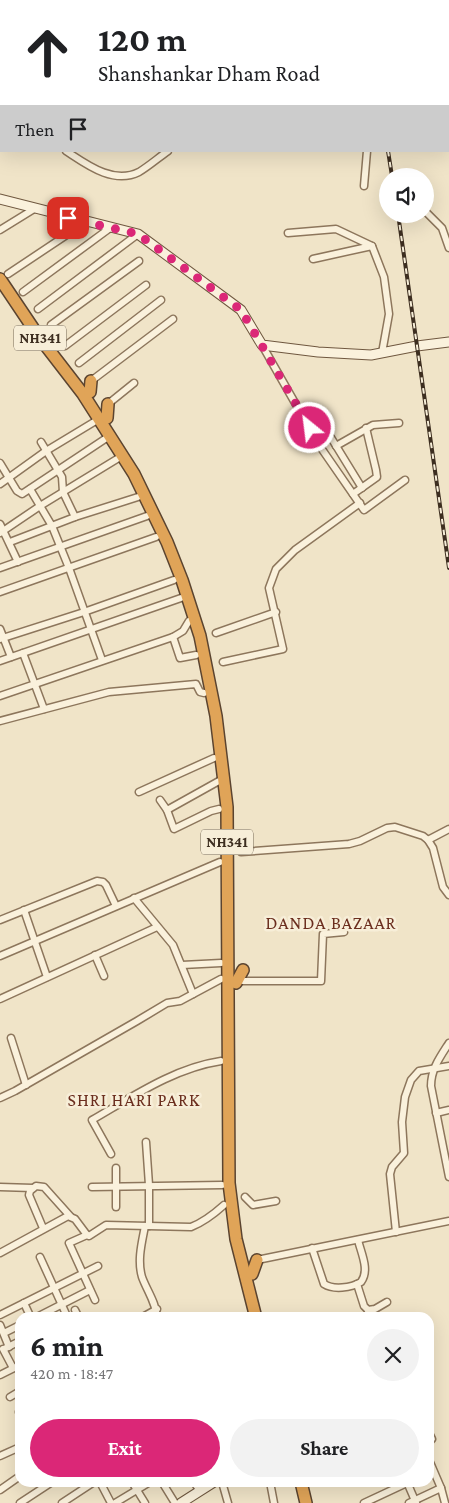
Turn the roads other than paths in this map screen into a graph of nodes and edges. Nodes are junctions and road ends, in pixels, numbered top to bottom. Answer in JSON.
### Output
{"nodes":[{"id":1,"x":68,"y":152,"type":"edge"},
{"id":2,"x":167,"y":152,"type":"edge"},
{"id":3,"x":367,"y":152,"type":"edge"},
{"id":4,"x":364,"y":186,"type":"dead end"},
{"id":5,"x":0,"y":200,"type":"edge"},
{"id":6,"x":34,"y":209,"type":"junction"},
{"id":7,"x":434,"y":220,"type":"edge"},
{"id":8,"x":86,"y":222,"type":"junction"},
{"id":9,"x":110,"y":228,"type":"junction"},
{"id":10,"x":0,"y":230,"type":"edge"},
{"id":11,"x":288,"y":233,"type":"dead end"},
{"id":12,"x":138,"y":234,"type":"junction"},
{"id":13,"x":372,"y":246,"type":"junction"},
{"id":14,"x":449,"y":248,"type":"edge"},
{"id":15,"x":313,"y":258,"type":"dead end"},
{"id":16,"x":139,"y":261,"type":"dead end"},
{"id":17,"x":4,"y":276,"type":"edge"},
{"id":18,"x":146,"y":285,"type":"dead end"},
{"id":19,"x":23,"y":292,"type":"dead end"},
{"id":20,"x":161,"y":300,"type":"dead end"},
{"id":21,"x":38,"y":309,"type":"dead end"},
{"id":22,"x":173,"y":319,"type":"dead end"},
{"id":23,"x":51,"y":325,"type":"dead end"},
{"id":24,"x":449,"y":342,"type":"edge"},
{"id":25,"x":262,"y":345,"type":"junction"},
{"id":26,"x":65,"y":346,"type":"dead end"},
{"id":27,"x":382,"y":353,"type":"junction"},
{"id":28,"x":79,"y":363,"type":"dead end"},
{"id":29,"x":134,"y":383,"type":"dead end"},
{"id":30,"x":88,"y":389,"type":"junction"},
{"id":31,"x":108,"y":404,"type":"joint"},
{"id":32,"x":314,"y":410,"type":"dead end"},
{"id":33,"x":107,"y":418,"type":"dead end"},
{"id":34,"x":94,"y":422,"type":"dead end"},
{"id":35,"x":398,"y":422,"type":"dead end"},
{"id":36,"x":366,"y":428,"type":"junction"},
{"id":37,"x":105,"y":439,"type":"dead end"},
{"id":38,"x":41,"y":442,"type":"dead end"},
{"id":39,"x":336,"y":446,"type":"junction"},
{"id":40,"x":46,"y":451,"type":"junction"},
{"id":41,"x":117,"y":459,"type":"dead end"},
{"id":42,"x":0,"y":463,"type":"edge"},
{"id":43,"x":57,"y":469,"type":"junction"},
{"id":44,"x":8,"y":478,"type":"junction"},
{"id":45,"x":405,"y":480,"type":"dead end"},
{"id":46,"x":0,"y":484,"type":"edge"},
{"id":47,"x":362,"y":488,"type":"junction"},
{"id":48,"x":30,"y":489,"type":"junction"},
{"id":49,"x":63,"y":492,"type":"junction"},
{"id":50,"x":353,"y":494,"type":"junction"},
{"id":51,"x":138,"y":497,"type":"dead end"},
{"id":52,"x":360,"y":503,"type":"junction"},
{"id":53,"x":40,"y":506,"type":"junction"},
{"id":54,"x":147,"y":516,"type":"dead end"},
{"id":55,"x":75,"y":518,"type":"junction"},
{"id":56,"x":52,"y":526,"type":"junction"},
{"id":57,"x":1,"y":529,"type":"edge"},
{"id":58,"x":156,"y":537,"type":"dead end"},
{"id":59,"x":10,"y":542,"type":"junction"},
{"id":60,"x":60,"y":546,"type":"junction"},
{"id":61,"x":18,"y":562,"type":"junction"},
{"id":62,"x":0,"y":568,"type":"edge"},
{"id":63,"x":69,"y":568,"type":"junction"},
{"id":64,"x":178,"y":580,"type":"junction"},
{"id":65,"x":0,"y":592,"type":"edge"},
{"id":66,"x":181,"y":598,"type":"joint"},
{"id":67,"x":84,"y":612,"type":"junction"},
{"id":68,"x":276,"y":612,"type":"junction"},
{"id":69,"x":188,"y":621,"type":"dead end"},
{"id":70,"x":0,"y":629,"type":"edge"},
{"id":71,"x":91,"y":630,"type":"junction"},
{"id":72,"x":216,"y":633,"type":"dead end"},
{"id":73,"x":173,"y":636,"type":"junction"},
{"id":74,"x":2,"y":639,"type":"edge"},
{"id":75,"x":22,"y":653,"type":"junction"},
{"id":76,"x":201,"y":656,"type":"junction"},
{"id":77,"x":11,"y":657,"type":"junction"},
{"id":78,"x":102,"y":660,"type":"junction"},
{"id":79,"x":0,"y":661,"type":"edge"},
{"id":80,"x":223,"y":662,"type":"dead end"},
{"id":81,"x":201,"y":676,"type":"dead end"},
{"id":82,"x":35,"y":684,"type":"junction"},
{"id":83,"x":204,"y":693,"type":"dead end"},
{"id":84,"x":0,"y":696,"type":"edge"},
{"id":85,"x":44,"y":709,"type":"junction"},
{"id":86,"x":0,"y":721,"type":"edge"},
{"id":87,"x":214,"y":758,"type":"dead end"},
{"id":88,"x":218,"y":781,"type":"dead end"},
{"id":89,"x":139,"y":792,"type":"dead end"},
{"id":90,"x":160,"y":800,"type":"dead end"},
{"id":91,"x":223,"y":805,"type":"junction"},
{"id":92,"x":167,"y":810,"type":"junction"},
{"id":93,"x":449,"y":829,"type":"edge"},
{"id":94,"x":428,"y":840,"type":"junction"},
{"id":95,"x":241,"y":852,"type":"dead end"},
{"id":96,"x":220,"y":862,"type":"dead end"},
{"id":97,"x":449,"y":895,"type":"edge"},
{"id":98,"x":134,"y":898,"type":"junction"},
{"id":99,"x":116,"y":906,"type":"junction"},
{"id":100,"x":24,"y":910,"type":"junction"},
{"id":101,"x":0,"y":920,"type":"edge"},
{"id":102,"x":157,"y":927,"type":"junction"},
{"id":103,"x":344,"y":932,"type":"dead end"},
{"id":104,"x":34,"y":942,"type":"junction"},
{"id":105,"x":95,"y":955,"type":"junction"},
{"id":106,"x":0,"y":956,"type":"edge"},
{"id":107,"x":182,"y":965,"type":"junction"},
{"id":108,"x":223,"y":971,"type":"junction"},
{"id":109,"x":104,"y":976,"type":"dead end"},
{"id":110,"x":47,"y":977,"type":"junction"},
{"id":111,"x":240,"y":978,"type":"dead end"},
{"id":112,"x":193,"y":994,"type":"junction"},
{"id":113,"x":0,"y":999,"type":"edge"},
{"id":114,"x":11,"y":1038,"type":"dead end"},
{"id":115,"x":449,"y":1043,"type":"edge"},
{"id":116,"x":224,"y":1061,"type":"junction"},
{"id":117,"x":449,"y":1066,"type":"edge"},
{"id":118,"x":434,"y":1068,"type":"junction"},
{"id":119,"x":26,"y":1085,"type":"junction"},
{"id":120,"x":0,"y":1098,"type":"edge"},
{"id":121,"x":449,"y":1110,"type":"edge"},
{"id":122,"x":436,"y":1113,"type":"junction"},
{"id":123,"x":146,"y":1142,"type":"dead end"},
{"id":124,"x":111,"y":1154,"type":"dead end"},
{"id":125,"x":116,"y":1168,"type":"dead end"},
{"id":126,"x":449,"y":1177,"type":"edge"},
{"id":127,"x":0,"y":1187,"type":"edge"},
{"id":128,"x":117,"y":1187,"type":"junction"},
{"id":129,"x":149,"y":1187,"type":"junction"},
{"id":130,"x":33,"y":1188,"type":"junction"},
{"id":131,"x":92,"y":1188,"type":"dead end"},
{"id":132,"x":224,"y":1192,"type":"junction"},
{"id":133,"x":245,"y":1197,"type":"dead end"},
{"id":134,"x":276,"y":1201,"type":"dead end"},
{"id":135,"x":116,"y":1207,"type":"dead end"},
{"id":136,"x":70,"y":1216,"type":"junction"},
{"id":137,"x":449,"y":1221,"type":"edge"},
{"id":138,"x":147,"y":1226,"type":"junction"},
{"id":139,"x":43,"y":1228,"type":"junction"},
{"id":140,"x":396,"y":1232,"type":"junction"},
{"id":141,"x":87,"y":1234,"type":"junction"},
{"id":142,"x":358,"y":1240,"type":"junction"},
{"id":143,"x":312,"y":1248,"type":"junction"},
{"id":144,"x":0,"y":1253,"type":"edge"},
{"id":145,"x":40,"y":1257,"type":"dead end"},
{"id":146,"x":258,"y":1260,"type":"joint"},
{"id":147,"x":98,"y":1266,"type":"dead end"},
{"id":148,"x":82,"y":1274,"type":"junction"},
{"id":149,"x":252,"y":1274,"type":"dead end"},
{"id":150,"x":357,"y":1284,"type":"junction"},
{"id":151,"x":54,"y":1288,"type":"junction"},
{"id":152,"x":90,"y":1290,"type":"junction"},
{"id":153,"x":95,"y":1300,"type":"dead end"},
{"id":154,"x":387,"y":1302,"type":"dead end"},
{"id":155,"x":24,"y":1303,"type":"junction"},
{"id":156,"x":62,"y":1304,"type":"junction"},
{"id":157,"x":157,"y":1309,"type":"joint"},
{"id":158,"x":368,"y":1310,"type":"joint"},
{"id":159,"x":28,"y":1312,"type":"edge"},
{"id":160,"x":47,"y":1312,"type":"edge"},
{"id":161,"x":65,"y":1312,"type":"edge"},
{"id":162,"x":152,"y":1312,"type":"edge"},
{"id":163,"x":254,"y":1312,"type":"edge"},
{"id":164,"x":0,"y":1315,"type":"edge"},
{"id":165,"x":0,"y":1325,"type":"edge"},
{"id":166,"x":15,"y":1328,"type":"edge"},
{"id":167,"x":4,"y":1333,"type":"junction"},
{"id":168,"x":4,"y":1349,"type":"edge"},
{"id":169,"x":13,"y":1368,"type":"joint"},
{"id":170,"x":0,"y":1375,"type":"edge"},
{"id":171,"x":15,"y":1394,"type":"edge"},
{"id":172,"x":10,"y":1397,"type":"dead end"},
{"id":173,"x":15,"y":1450,"type":"edge"},
{"id":174,"x":0,"y":1456,"type":"edge"},
{"id":175,"x":434,"y":1477,"type":"edge"},
{"id":176,"x":15,"y":1480,"type":"edge"},
{"id":177,"x":44,"y":1487,"type":"edge"},
{"id":178,"x":86,"y":1487,"type":"edge"},
{"id":179,"x":102,"y":1487,"type":"edge"},
{"id":180,"x":135,"y":1487,"type":"edge"},
{"id":181,"x":142,"y":1487,"type":"edge"},
{"id":182,"x":165,"y":1487,"type":"edge"},
{"id":183,"x":197,"y":1487,"type":"edge"},
{"id":184,"x":206,"y":1487,"type":"edge"},
{"id":185,"x":223,"y":1487,"type":"edge"},
{"id":186,"x":271,"y":1487,"type":"edge"},
{"id":187,"x":302,"y":1487,"type":"edge"},
{"id":188,"x":398,"y":1487,"type":"edge"},
{"id":189,"x":408,"y":1487,"type":"edge"},
{"id":190,"x":441,"y":1488,"type":"junction"},
{"id":191,"x":0,"y":1490,"type":"edge"},
{"id":192,"x":137,"y":1490,"type":"junction"},
{"id":193,"x":200,"y":1491,"type":"junction"},
{"id":194,"x":110,"y":1502,"type":"edge"},
{"id":195,"x":413,"y":1502,"type":"edge"},
{"id":196,"x":20,"y":1503,"type":"edge"},
{"id":197,"x":62,"y":1503,"type":"edge"},
{"id":198,"x":145,"y":1503,"type":"edge"},
{"id":199,"x":174,"y":1503,"type":"edge"},
{"id":200,"x":181,"y":1503,"type":"edge"},
{"id":201,"x":228,"y":1503,"type":"edge"},
{"id":202,"x":274,"y":1503,"type":"edge"},
{"id":203,"x":306,"y":1503,"type":"edge"},
{"id":204,"x":364,"y":1503,"type":"edge"},
{"id":205,"x":445,"y":1503,"type":"edge"}],
"edges":[{"from":1,"to":2,"type":"street"},
{"from":3,"to":4,"type":"street"},
{"from":5,"to":6,"type":"street"},
{"from":6,"to":8,"type":"street"},
{"from":6,"to":10,"type":"street"},
{"from":7,"to":14,"type":"street"},
{"from":8,"to":9,"type":"street"},
{"from":8,"to":17,"type":"street"},
{"from":9,"to":12,"type":"street"},
{"from":9,"to":19,"type":"street"},
{"from":11,"to":13,"type":"street"},
{"from":12,"to":21,"type":"street"},
{"from":12,"to":25,"type":"street"},
{"from":13,"to":15,"type":"street"},
{"from":13,"to":27,"type":"street"},
{"from":16,"to":23,"type":"street"},
{"from":17,"to":30,"type":"highway","number":"NH341"},
{"from":18,"to":26,"type":"street"},
{"from":20,"to":28,"type":"street"},
{"from":22,"to":30,"type":"street"},
{"from":24,"to":27,"type":"street"},
{"from":25,"to":27,"type":"street"},
{"from":25,"to":50,"type":"street"},
{"from":29,"to":31,"type":"street"},
{"from":30,"to":64,"type":"highway","number":"NH341"},
{"from":31,"to":33,"type":"highway"},
{"from":32,"to":39,"type":"street"},
{"from":34,"to":40,"type":"street"},
{"from":35,"to":36,"type":"street"},
{"from":36,"to":39,"type":"street"},
{"from":36,"to":47,"type":"street"},
{"from":37,"to":43,"type":"street"},
{"from":38,"to":40,"type":"street"},
{"from":39,"to":47,"type":"street"},
{"from":40,"to":43,"type":"street"},
{"from":40,"to":44,"type":"street"},
{"from":41,"to":49,"type":"street"},
{"from":42,"to":44,"type":"street"},
{"from":43,"to":48,"type":"street"},
{"from":43,"to":49,"type":"street"},
{"from":44,"to":46,"type":"street"},
{"from":44,"to":48,"type":"street"},
{"from":45,"to":52,"type":"street"},
{"from":47,"to":50,"type":"street"},
{"from":48,"to":53,"type":"street"},
{"from":49,"to":53,"type":"street"},
{"from":49,"to":55,"type":"street"},
{"from":50,"to":52,"type":"street"},
{"from":51,"to":55,"type":"street"},
{"from":52,"to":68,"type":"street"},
{"from":53,"to":56,"type":"street"},
{"from":53,"to":57,"type":"street"},
{"from":54,"to":60,"type":"street"},
{"from":55,"to":56,"type":"street"},
{"from":56,"to":59,"type":"street"},
{"from":56,"to":60,"type":"street"},
{"from":57,"to":59,"type":"street"},
{"from":58,"to":63,"type":"street"},
{"from":59,"to":61,"type":"street"},
{"from":60,"to":61,"type":"street"},
{"from":60,"to":63,"type":"street"},
{"from":61,"to":62,"type":"street"},
{"from":63,"to":65,"type":"street"},
{"from":63,"to":67,"type":"street"},
{"from":64,"to":66,"type":"highway","number":"NH341"},
{"from":64,"to":67,"type":"street"},
{"from":64,"to":76,"type":"highway","number":"NH341"},
{"from":66,"to":71,"type":"street"},
{"from":67,"to":71,"type":"street"},
{"from":67,"to":74,"type":"street"},
{"from":68,"to":72,"type":"street"},
{"from":68,"to":80,"type":"street"},
{"from":69,"to":73,"type":"street"},
{"from":70,"to":74,"type":"street"},
{"from":71,"to":75,"type":"street"},
{"from":71,"to":78,"type":"street"},
{"from":73,"to":76,"type":"street"},
{"from":73,"to":78,"type":"street"},
{"from":74,"to":77,"type":"street"},
{"from":75,"to":77,"type":"street"},
{"from":75,"to":82,"type":"street"},
{"from":76,"to":81,"type":"highway","number":"NH341"},
{"from":76,"to":91,"type":"highway","number":"NH341"},
{"from":77,"to":79,"type":"street"},
{"from":78,"to":82,"type":"street"},
{"from":82,"to":84,"type":"street"},
{"from":82,"to":85,"type":"street"},
{"from":83,"to":85,"type":"street"},
{"from":85,"to":86,"type":"street"},
{"from":87,"to":89,"type":"street"},
{"from":88,"to":92,"type":"street"},
{"from":90,"to":92,"type":"street"},
{"from":91,"to":92,"type":"street"},
{"from":91,"to":108,"type":"highway","number":"NH341"},
{"from":93,"to":94,"type":"street"},
{"from":94,"to":95,"type":"street"},
{"from":94,"to":97,"type":"street"},
{"from":96,"to":98,"type":"street"},
{"from":98,"to":99,"type":"street"},
{"from":98,"to":102,"type":"street"},
{"from":99,"to":100,"type":"street"},
{"from":99,"to":104,"type":"street"},
{"from":100,"to":101,"type":"street"},
{"from":100,"to":104,"type":"street"},
{"from":102,"to":105,"type":"street"},
{"from":102,"to":107,"type":"street"},
{"from":103,"to":111,"type":"street"},
{"from":104,"to":106,"type":"street"},
{"from":104,"to":110,"type":"street"},
{"from":105,"to":109,"type":"street"},
{"from":105,"to":110,"type":"street"},
{"from":107,"to":108,"type":"street"},
{"from":107,"to":112,"type":"street"},
{"from":108,"to":112,"type":"street"},
{"from":108,"to":116,"type":"highway","number":"NH341"},
{"from":110,"to":113,"type":"street"},
{"from":112,"to":119,"type":"street"},
{"from":114,"to":119,"type":"street"},
{"from":115,"to":118,"type":"street"},
{"from":116,"to":124,"type":"street"},
{"from":116,"to":132,"type":"highway","number":"NH341"},
{"from":117,"to":118,"type":"street"},
{"from":118,"to":122,"type":"street"},
{"from":118,"to":140,"type":"street"},
{"from":119,"to":120,"type":"street"},
{"from":121,"to":122,"type":"street"},
{"from":122,"to":126,"type":"street"},
{"from":123,"to":129,"type":"street"},
{"from":125,"to":128,"type":"street"},
{"from":127,"to":130,"type":"street"},
{"from":128,"to":129,"type":"street"},
{"from":128,"to":131,"type":"street"},
{"from":128,"to":135,"type":"street"},
{"from":129,"to":132,"type":"street"},
{"from":129,"to":138,"type":"street"},
{"from":130,"to":136,"type":"street"},
{"from":130,"to":139,"type":"street"},
{"from":132,"to":138,"type":"street"},
{"from":132,"to":163,"type":"highway","number":"NH341"},
{"from":133,"to":134,"type":"street"},
{"from":136,"to":139,"type":"street"},
{"from":136,"to":141,"type":"street"},
{"from":137,"to":140,"type":"street"},
{"from":138,"to":141,"type":"street"},
{"from":138,"to":157,"type":"street"},
{"from":139,"to":144,"type":"street"},
{"from":140,"to":142,"type":"street"},
{"from":141,"to":148,"type":"street"},
{"from":142,"to":143,"type":"street"},
{"from":142,"to":150,"type":"street"},
{"from":143,"to":146,"type":"street"},
{"from":143,"to":150,"type":"street"},
{"from":145,"to":151,"type":"street"},
{"from":146,"to":149,"type":"highway"},
{"from":147,"to":148,"type":"street"},
{"from":148,"to":151,"type":"street"},
{"from":148,"to":152,"type":"street"},
{"from":150,"to":158,"type":"street"},
{"from":151,"to":155,"type":"street"},
{"from":151,"to":156,"type":"street"},
{"from":152,"to":153,"type":"street"},
{"from":152,"to":156,"type":"street"},
{"from":154,"to":158,"type":"street"},
{"from":155,"to":159,"type":"street"},
{"from":155,"to":164,"type":"street"},
{"from":156,"to":160,"type":"street"},
{"from":156,"to":161,"type":"street"},
{"from":157,"to":162,"type":"street"},
{"from":165,"to":167,"type":"street"},
{"from":166,"to":167,"type":"street"},
{"from":167,"to":168,"type":"street"},
{"from":168,"to":169,"type":"street"},
{"from":169,"to":170,"type":"street"},
{"from":171,"to":172,"type":"street"},
{"from":173,"to":174,"type":"street"},
{"from":175,"to":190,"type":"street"},
{"from":176,"to":191,"type":"street"},
{"from":177,"to":196,"type":"street"},
{"from":178,"to":197,"type":"street"},
{"from":179,"to":194,"type":"street"},
{"from":180,"to":192,"type":"street"},
{"from":181,"to":192,"type":"street"},
{"from":182,"to":199,"type":"street"},
{"from":183,"to":193,"type":"street"},
{"from":184,"to":193,"type":"street"},
{"from":185,"to":201,"type":"street"},
{"from":186,"to":202,"type":"street"},
{"from":187,"to":203,"type":"highway"},
{"from":188,"to":204,"type":"street"},
{"from":189,"to":195,"type":"street"},
{"from":190,"to":195,"type":"street"},
{"from":190,"to":205,"type":"street"},
{"from":192,"to":194,"type":"street"},
{"from":192,"to":198,"type":"street"},
{"from":193,"to":200,"type":"street"}]}
